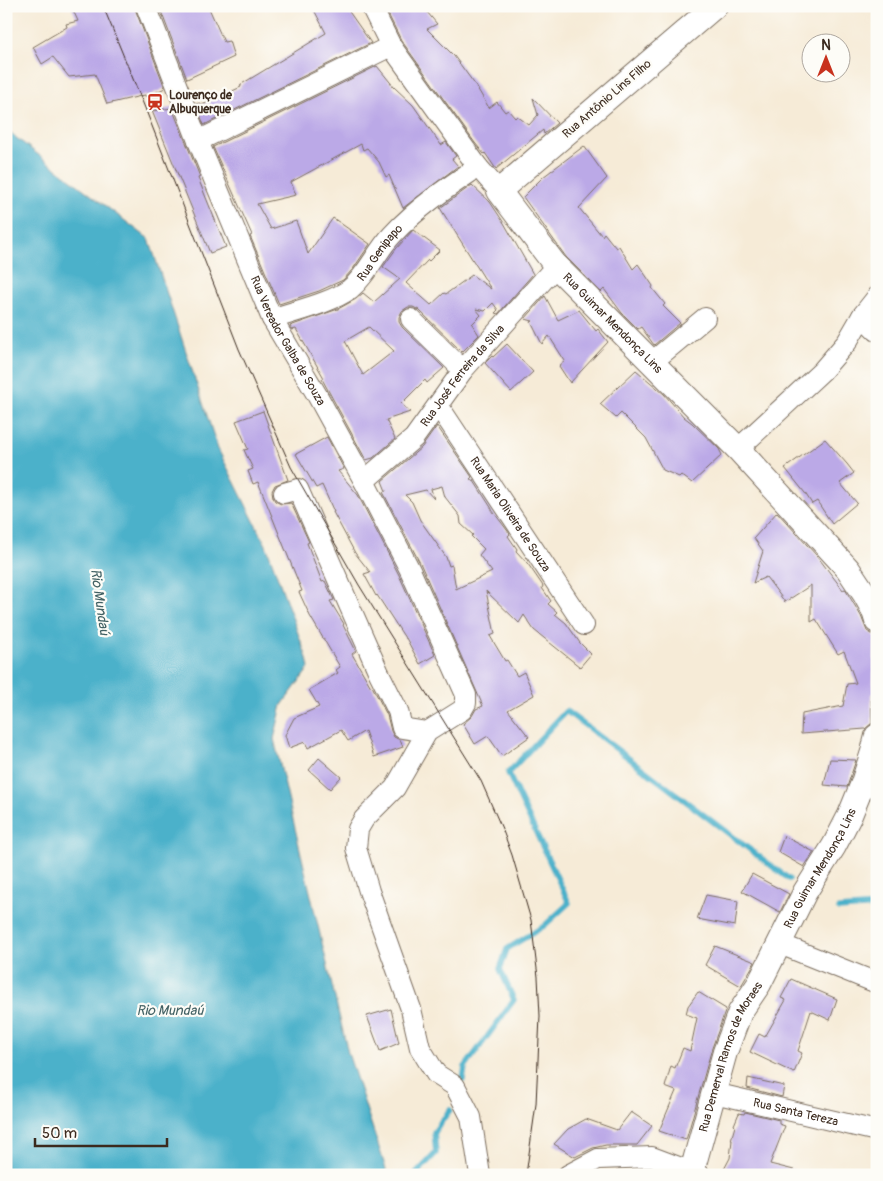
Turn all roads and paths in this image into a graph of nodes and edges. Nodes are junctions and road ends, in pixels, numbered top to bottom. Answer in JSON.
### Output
{"nodes":[{"id":1,"x":146,"y":6,"type":"edge"},
{"id":2,"x":371,"y":6,"type":"edge"},
{"id":3,"x":715,"y":6,"type":"edge"},
{"id":4,"x":391,"y":46,"type":"junction"},
{"id":5,"x":198,"y":141,"type":"junction"},
{"id":6,"x":478,"y":167,"type":"junction"},
{"id":7,"x":499,"y":191,"type":"junction"},
{"id":8,"x":556,"y":266,"type":"junction"},
{"id":9,"x":877,"y":297,"type":"edge"},
{"id":10,"x":862,"y":316,"type":"junction"},
{"id":11,"x":705,"y":318,"type":"dead end"},
{"id":12,"x":411,"y":319,"type":"dead end"},
{"id":13,"x":272,"y":320,"type":"junction"},
{"id":14,"x":877,"y":331,"type":"edge"},
{"id":15,"x":652,"y":362,"type":"junction"},
{"id":16,"x":463,"y":370,"type":"junction"},
{"id":17,"x":438,"y":404,"type":"junction"},
{"id":18,"x":738,"y":449,"type":"junction"},
{"id":19,"x":364,"y":481,"type":"junction"},
{"id":20,"x":284,"y":493,"type":"dead end"},
{"id":21,"x":877,"y":621,"type":"edge"},
{"id":22,"x":584,"y":625,"type":"dead end"},
{"id":23,"x":427,"y":732,"type":"junction"},
{"id":24,"x":877,"y":736,"type":"edge"},
{"id":25,"x":870,"y":785,"type":"edge"},
{"id":26,"x":780,"y":944,"type":"junction"},
{"id":27,"x":877,"y":983,"type":"edge"},
{"id":28,"x":714,"y":1093,"type":"junction"},
{"id":29,"x":877,"y":1131,"type":"edge"},
{"id":30,"x":694,"y":1173,"type":"edge"},
{"id":31,"x":480,"y":1175,"type":"edge"},
{"id":32,"x":568,"y":1175,"type":"edge"}],
"edges":[{"from":1,"to":5,"type":"street","name":"Rua Vereador Galba de Souza"},
{"from":2,"to":4,"type":"street","name":"Rua Guimar Mendonça Lins"},
{"from":3,"to":7,"type":"street","name":"Rua Antônio Lins Filho"},
{"from":4,"to":5,"type":"street"},
{"from":4,"to":6,"type":"street","name":"Rua Guimar Mendonça Lins"},
{"from":5,"to":13,"type":"street","name":"Rua Vereador Galba de Souza"},
{"from":6,"to":7,"type":"street","name":"Rua Guimar Mendonça Lins"},
{"from":6,"to":13,"type":"street","name":"Rua Genipapo"},
{"from":7,"to":8,"type":"street","name":"Rua Guimar Mendonça Lins"},
{"from":8,"to":15,"type":"street","name":"Rua Guimar Mendonça Lins"},
{"from":8,"to":16,"type":"street","name":"Rua José Ferreira da Silva"},
{"from":9,"to":10,"type":"street"},
{"from":10,"to":14,"type":"street"},
{"from":10,"to":18,"type":"street"},
{"from":11,"to":15,"type":"street"},
{"from":12,"to":16,"type":"street"},
{"from":13,"to":19,"type":"street","name":"Rua Vereador Galba de Souza"},
{"from":15,"to":18,"type":"street","name":"Rua Guimar Mendonça Lins"},
{"from":16,"to":17,"type":"street","name":"Rua José Ferreira da Silva"},
{"from":17,"to":19,"type":"street","name":"Rua José Ferreira da Silva"},
{"from":17,"to":22,"type":"street","name":"Rua Maria Oliveira de Souza"},
{"from":18,"to":21,"type":"street","name":"Rua Guimar Mendonça Lins"},
{"from":19,"to":23,"type":"street","name":"Rua Vereador Galba de Souza"},
{"from":20,"to":23,"type":"street"},
{"from":23,"to":31,"type":"street"},
{"from":24,"to":25,"type":"street","name":"Rua Guimar Mendonça Lins"},
{"from":25,"to":26,"type":"street","name":"Rua Guimar Mendonça Lins"},
{"from":26,"to":27,"type":"street"},
{"from":26,"to":28,"type":"street","name":"Rua Demerval Ramos de Moraes"},
{"from":28,"to":29,"type":"street","name":"Rua Santa Tereza"},
{"from":28,"to":30,"type":"street","name":"Rua Demerval Ramos de Moraes"},
{"from":30,"to":32,"type":"street"}]}
